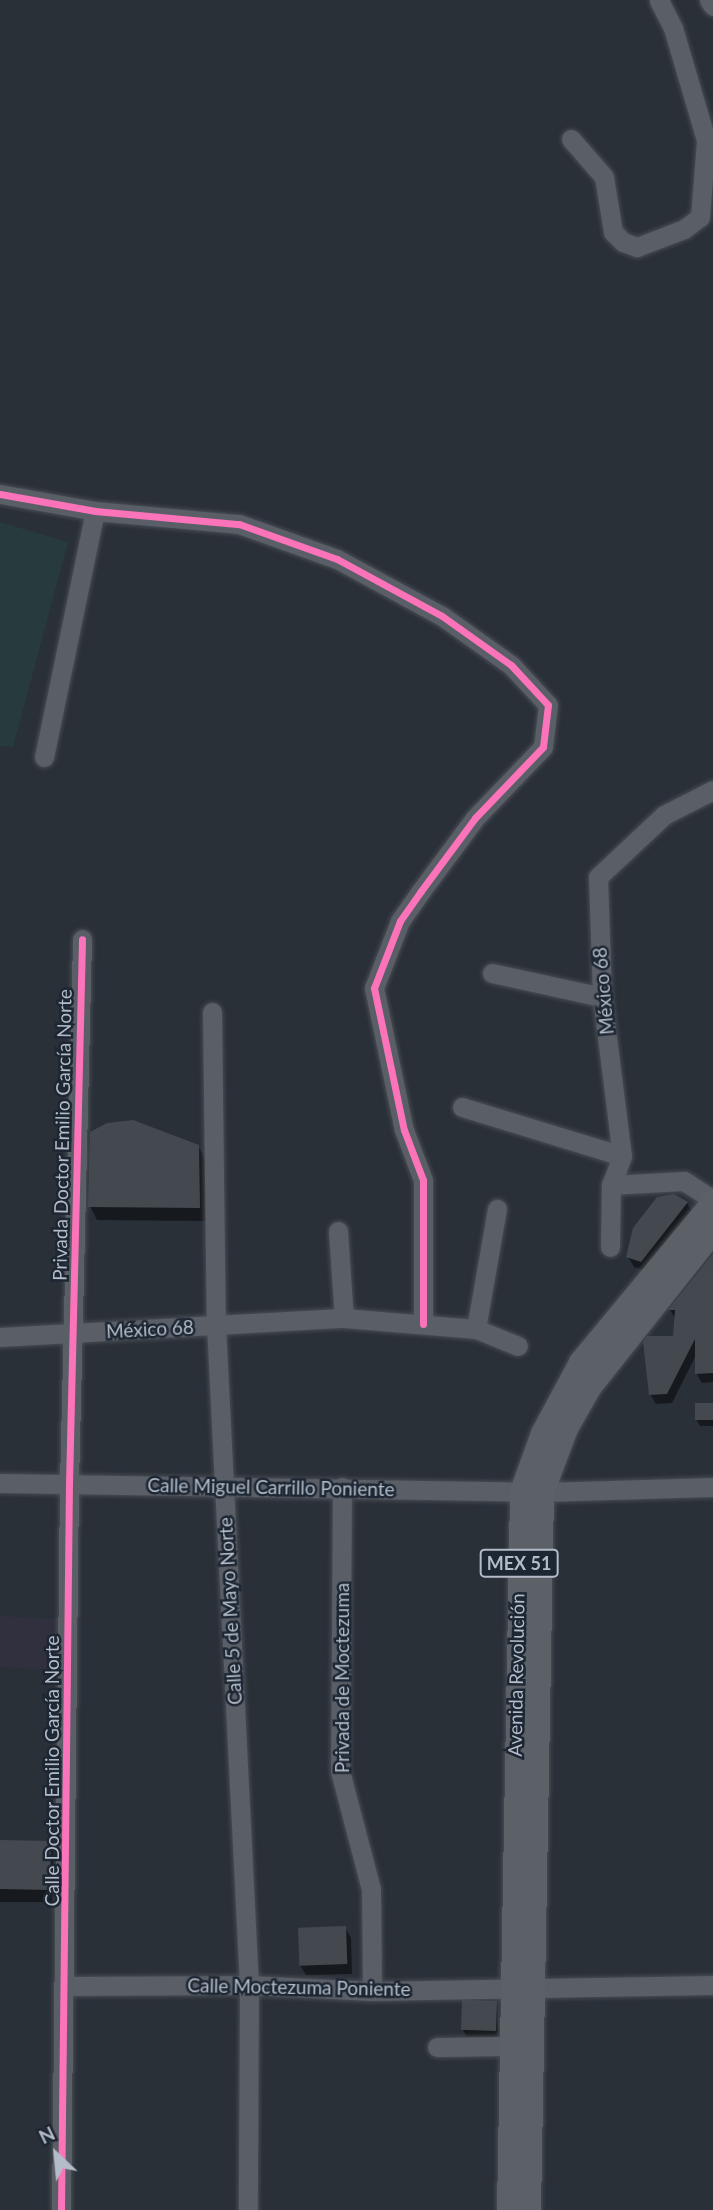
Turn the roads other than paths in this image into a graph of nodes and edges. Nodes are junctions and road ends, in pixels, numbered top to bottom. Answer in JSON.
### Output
{"nodes":[{"id":1,"x":659,"y":0,"type":"edge"},
{"id":2,"x":709,"y":0,"type":"edge"},
{"id":3,"x":713,"y":6,"type":"edge"},
{"id":4,"x":571,"y":139,"type":"dead end"},
{"id":5,"x":0,"y":494,"type":"edge"},
{"id":6,"x":95,"y":511,"type":"junction"},
{"id":7,"x":44,"y":757,"type":"dead end"},
{"id":8,"x":713,"y":790,"type":"edge"},
{"id":9,"x":82,"y":939,"type":"dead end"},
{"id":10,"x":492,"y":973,"type":"dead end"},
{"id":11,"x":602,"y":998,"type":"junction"},
{"id":12,"x":212,"y":1012,"type":"dead end"},
{"id":13,"x":462,"y":1107,"type":"dead end"},
{"id":14,"x":622,"y":1156,"type":"junction"},
{"id":15,"x":611,"y":1185,"type":"junction"},
{"id":16,"x":713,"y":1200,"type":"edge"},
{"id":17,"x":497,"y":1209,"type":"dead end"},
{"id":18,"x":338,"y":1231,"type":"dead end"},
{"id":19,"x":713,"y":1231,"type":"edge"},
{"id":20,"x":610,"y":1247,"type":"dead end"},
{"id":21,"x":344,"y":1318,"type":"junction"},
{"id":22,"x":423,"y":1324,"type":"junction"},
{"id":23,"x":216,"y":1325,"type":"junction"},
{"id":24,"x":476,"y":1329,"type":"junction"},
{"id":25,"x":73,"y":1332,"type":"junction"},
{"id":26,"x":0,"y":1337,"type":"edge"},
{"id":27,"x":518,"y":1346,"type":"dead end"},
{"id":28,"x":0,"y":1483,"type":"edge"},
{"id":29,"x":69,"y":1484,"type":"junction"},
{"id":30,"x":223,"y":1487,"type":"junction"},
{"id":31,"x":342,"y":1487,"type":"junction"},
{"id":32,"x":713,"y":1487,"type":"edge"},
{"id":33,"x":531,"y":1491,"type":"junction"},
{"id":34,"x":249,"y":1985,"type":"junction"},
{"id":35,"x":713,"y":1985,"type":"edge"},
{"id":36,"x":66,"y":1986,"type":"junction"},
{"id":37,"x":509,"y":1986,"type":"junction"},
{"id":38,"x":532,"y":1986,"type":"junction"},
{"id":39,"x":372,"y":1991,"type":"junction"},
{"id":40,"x":509,"y":2046,"type":"junction"},
{"id":41,"x":437,"y":2047,"type":"dead end"},
{"id":42,"x":61,"y":2210,"type":"edge"},
{"id":43,"x":248,"y":2210,"type":"edge"},
{"id":44,"x":508,"y":2210,"type":"edge"},
{"id":45,"x":529,"y":2210,"type":"edge"}],
"edges":[{"from":1,"to":4,"type":"street"},
{"from":2,"to":3,"type":"street"},
{"from":5,"to":6,"type":"street"},
{"from":6,"to":7,"type":"street"},
{"from":6,"to":22,"type":"street"},
{"from":8,"to":11,"type":"street","name":"México 68"},
{"from":9,"to":25,"type":"street","name":"Privada Doctor Emilio García Norte"},
{"from":10,"to":11,"type":"street"},
{"from":11,"to":14,"type":"street","name":"México 68"},
{"from":12,"to":23,"type":"street","name":"Calle 5 de Mayo Norte"},
{"from":13,"to":14,"type":"street"},
{"from":14,"to":15,"type":"street","name":"México 68"},
{"from":15,"to":16,"type":"street"},
{"from":15,"to":20,"type":"street","name":"México 68"},
{"from":16,"to":33,"type":"main road","name":"Avenida Revolución","number":"MEX 51"},
{"from":17,"to":24,"type":"street"},
{"from":18,"to":21,"type":"street"},
{"from":19,"to":33,"type":"main road","name":"Avenida Revolución","number":"MEX 51"},
{"from":21,"to":22,"type":"street","name":"México 68"},
{"from":21,"to":23,"type":"street","name":"México 68"},
{"from":22,"to":24,"type":"street","name":"México 68"},
{"from":23,"to":25,"type":"street","name":"México 68"},
{"from":23,"to":30,"type":"street","name":"Calle 5 de Mayo Norte"},
{"from":24,"to":27,"type":"street","name":"México 68"},
{"from":25,"to":26,"type":"street","name":"México 68"},
{"from":25,"to":29,"type":"street","name":"Calle Doctor Emilio García Norte"},
{"from":28,"to":29,"type":"street","name":"Calle Miguel Carrillo Poniente"},
{"from":29,"to":30,"type":"street","name":"Calle Miguel Carrillo Poniente"},
{"from":29,"to":36,"type":"street","name":"Calle Doctor Emilio García Norte"},
{"from":30,"to":31,"type":"street","name":"Calle Miguel Carrillo Poniente"},
{"from":30,"to":34,"type":"street","name":"Calle 5 de Mayo Norte"},
{"from":31,"to":33,"type":"street","name":"Calle Miguel Carrillo Poniente"},
{"from":31,"to":39,"type":"street","name":"Privada de Moctezuma"},
{"from":32,"to":33,"type":"street","name":"Calle Miguel Carrillo Poniente"},
{"from":33,"to":37,"type":"main road","name":"Avenida Revolución","number":"MEX 51"},
{"from":33,"to":38,"type":"main road","name":"Avenida Revolución","number":"MEX 51"},
{"from":34,"to":36,"type":"street","name":"Calle Moctezuma Poniente"},
{"from":34,"to":39,"type":"street","name":"Calle Moctezuma Poniente"},
{"from":34,"to":43,"type":"street","name":"Calle 5 de Mayo Norte"},
{"from":35,"to":38,"type":"street","name":"Calle Moctezuma Poniente"},
{"from":36,"to":42,"type":"street","name":"Calle Doctor Emilio García Norte"},
{"from":37,"to":38,"type":"street","name":"Calle Moctezuma Poniente"},
{"from":37,"to":39,"type":"street","name":"Calle Moctezuma Poniente"},
{"from":37,"to":40,"type":"main road","name":"Avenida Revolución","number":"MEX 51"},
{"from":38,"to":45,"type":"main road","name":"Avenida Revolución","number":"MEX 51"},
{"from":40,"to":41,"type":"street"},
{"from":40,"to":44,"type":"main road","name":"Avenida Revolución","number":"MEX 51"}]}
